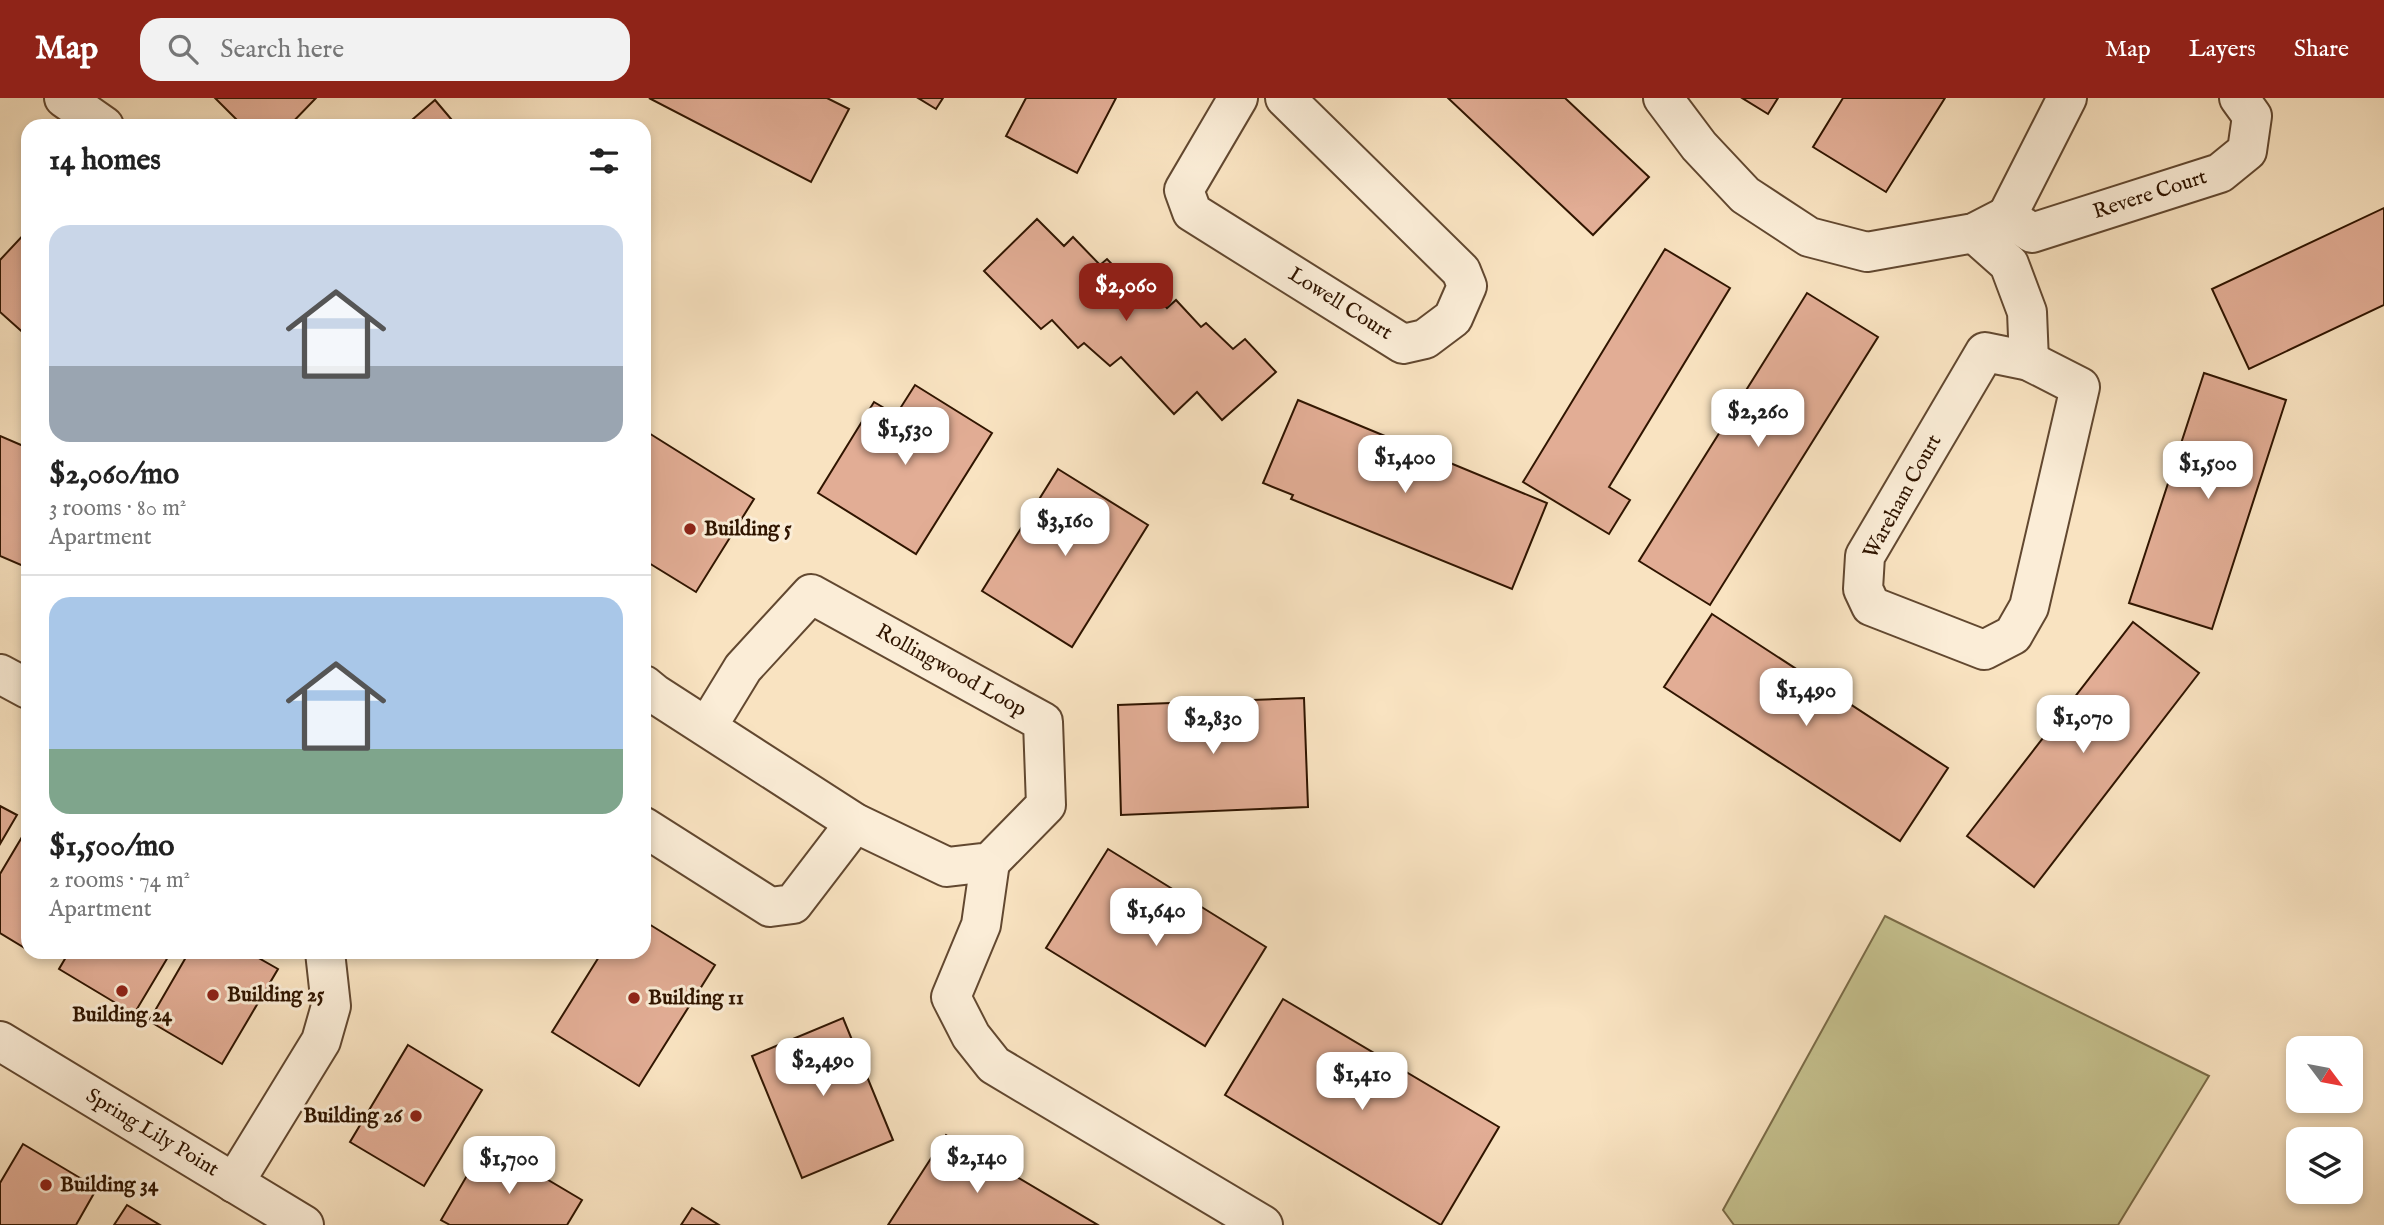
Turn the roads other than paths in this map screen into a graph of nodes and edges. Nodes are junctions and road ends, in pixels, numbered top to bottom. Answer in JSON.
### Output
{"nodes":[{"id":1,"x":64,"y":98,"type":"edge"},
{"id":2,"x":1238,"y":98,"type":"edge"},
{"id":3,"x":1285,"y":98,"type":"edge"},
{"id":4,"x":1663,"y":98,"type":"edge"},
{"id":5,"x":2067,"y":98,"type":"edge"},
{"id":6,"x":2239,"y":98,"type":"edge"},
{"id":7,"x":94,"y":119,"type":"edge"},
{"id":8,"x":2004,"y":228,"type":"junction"},
{"id":9,"x":2029,"y":361,"type":"junction"},
{"id":10,"x":0,"y":674,"type":"edge"},
{"id":11,"x":21,"y":685,"type":"edge"},
{"id":12,"x":651,"y":690,"type":"edge"},
{"id":13,"x":707,"y":727,"type":"junction"},
{"id":14,"x":855,"y":823,"type":"junction"},
{"id":15,"x":651,"y":831,"type":"edge"},
{"id":16,"x":990,"y":862,"type":"junction"},
{"id":17,"x":326,"y":959,"type":"edge"},
{"id":18,"x":0,"y":1041,"type":"edge"},
{"id":19,"x":234,"y":1183,"type":"junction"},
{"id":20,"x":303,"y":1225,"type":"edge"},
{"id":21,"x":1263,"y":1225,"type":"edge"}],
"edges":[{"from":1,"to":7,"type":"street"},
{"from":2,"to":3,"type":"street","name":"Lowell Court"},
{"from":4,"to":8,"type":"street","name":"Revere Court"},
{"from":5,"to":8,"type":"street"},
{"from":6,"to":8,"type":"street","name":"Revere Court"},
{"from":8,"to":9,"type":"street"},
{"from":9,"to":9,"type":"street","name":"Wareham Court"},
{"from":10,"to":11,"type":"street"},
{"from":12,"to":13,"type":"street"},
{"from":13,"to":14,"type":"street"},
{"from":13,"to":16,"type":"street","name":"Rollingwood Loop"},
{"from":14,"to":15,"type":"street"},
{"from":14,"to":16,"type":"street"},
{"from":16,"to":21,"type":"street"},
{"from":17,"to":19,"type":"street"},
{"from":18,"to":19,"type":"street","name":"Spring Lily Point"},
{"from":19,"to":20,"type":"street","name":"Spring Lily Point"}]}
